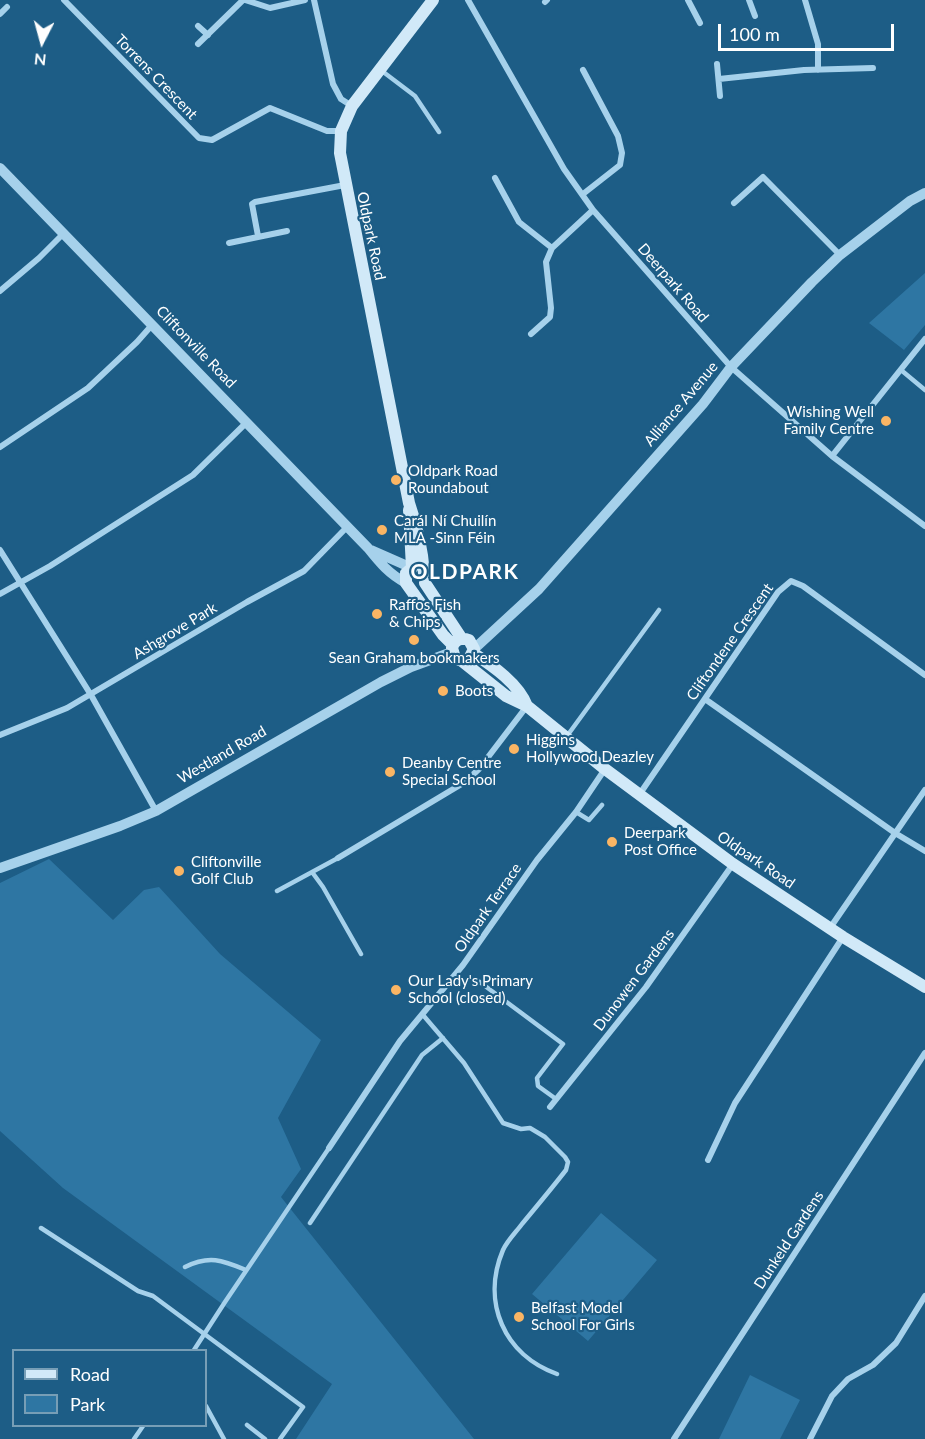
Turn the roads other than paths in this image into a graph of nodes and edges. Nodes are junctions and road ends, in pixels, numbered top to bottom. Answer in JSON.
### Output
{"nodes":[{"id":1,"x":3,"y":0,"type":"edge"},
{"id":2,"x":64,"y":0,"type":"edge"},
{"id":3,"x":244,"y":0,"type":"edge"},
{"id":4,"x":305,"y":0,"type":"edge"},
{"id":5,"x":314,"y":0,"type":"edge"},
{"id":6,"x":433,"y":0,"type":"edge"},
{"id":7,"x":468,"y":0,"type":"edge"},
{"id":8,"x":688,"y":0,"type":"edge"},
{"id":9,"x":749,"y":0,"type":"edge"},
{"id":10,"x":805,"y":0,"type":"edge"},
{"id":11,"x":7,"y":7,"type":"joint"},
{"id":12,"x":0,"y":14,"type":"edge"},
{"id":13,"x":755,"y":16,"type":"dead end"},
{"id":14,"x":700,"y":23,"type":"dead end"},
{"id":15,"x":198,"y":26,"type":"dead end"},
{"id":16,"x":208,"y":35,"type":"junction"},
{"id":17,"x":198,"y":44,"type":"dead end"},
{"id":18,"x":717,"y":64,"type":"dead end"},
{"id":19,"x":873,"y":68,"type":"dead end"},
{"id":20,"x":380,"y":69,"type":"junction"},
{"id":21,"x":583,"y":70,"type":"dead end"},
{"id":22,"x":818,"y":70,"type":"junction"},
{"id":23,"x":719,"y":79,"type":"junction"},
{"id":24,"x":720,"y":96,"type":"dead end"},
{"id":25,"x":352,"y":106,"type":"junction"},
{"id":26,"x":341,"y":131,"type":"junction"},
{"id":27,"x":439,"y":132,"type":"dead end"},
{"id":28,"x":0,"y":168,"type":"edge"},
{"id":29,"x":495,"y":178,"type":"dead end"},
{"id":30,"x":345,"y":184,"type":"junction"},
{"id":31,"x":925,"y":193,"type":"edge"},
{"id":32,"x":583,"y":194,"type":"junction"},
{"id":33,"x":734,"y":203,"type":"dead end"},
{"id":34,"x":593,"y":210,"type":"junction"},
{"id":35,"x":286,"y":231,"type":"dead end"},
{"id":36,"x":64,"y":232,"type":"junction"},
{"id":37,"x":258,"y":237,"type":"junction"},
{"id":38,"x":229,"y":243,"type":"dead end"},
{"id":39,"x":552,"y":248,"type":"junction"},
{"id":40,"x":840,"y":255,"type":"junction"},
{"id":41,"x":0,"y":291,"type":"edge"},
{"id":42,"x":153,"y":324,"type":"junction"},
{"id":43,"x":531,"y":334,"type":"dead end"},
{"id":44,"x":924,"y":341,"type":"edge"},
{"id":45,"x":731,"y":367,"type":"junction"},
{"id":46,"x":901,"y":370,"type":"junction"},
{"id":47,"x":925,"y":390,"type":"edge"},
{"id":48,"x":247,"y":422,"type":"junction"},
{"id":49,"x":0,"y":447,"type":"edge"},
{"id":50,"x":832,"y":456,"type":"junction"},
{"id":51,"x":409,"y":503,"type":"junction"},
{"id":52,"x":925,"y":526,"type":"edge"},
{"id":53,"x":347,"y":527,"type":"junction"},
{"id":54,"x":368,"y":548,"type":"junction"},
{"id":55,"x":0,"y":550,"type":"edge"},
{"id":56,"x":412,"y":568,"type":"junction"},
{"id":57,"x":425,"y":578,"type":"junction"},
{"id":58,"x":20,"y":584,"type":"junction"},
{"id":59,"x":408,"y":585,"type":"junction"},
{"id":60,"x":0,"y":594,"type":"edge"},
{"id":61,"x":659,"y":610,"type":"dead end"},
{"id":62,"x":455,"y":645,"type":"junction"},
{"id":63,"x":474,"y":651,"type":"junction"},
{"id":64,"x":462,"y":661,"type":"junction"},
{"id":65,"x":925,"y":675,"type":"edge"},
{"id":66,"x":91,"y":695,"type":"junction"},
{"id":67,"x":705,"y":699,"type":"junction"},
{"id":68,"x":527,"y":706,"type":"junction"},
{"id":69,"x":0,"y":735,"type":"edge"},
{"id":70,"x":565,"y":738,"type":"junction"},
{"id":71,"x":605,"y":769,"type":"junction"},
{"id":72,"x":925,"y":790,"type":"edge"},
{"id":73,"x":639,"y":795,"type":"junction"},
{"id":74,"x":602,"y":805,"type":"dead end"},
{"id":75,"x":156,"y":811,"type":"junction"},
{"id":76,"x":576,"y":812,"type":"junction"},
{"id":77,"x":896,"y":833,"type":"junction"},
{"id":78,"x":925,"y":851,"type":"edge"},
{"id":79,"x":338,"y":858,"type":"joint"},
{"id":80,"x":733,"y":864,"type":"junction"},
{"id":81,"x":0,"y":868,"type":"edge"},
{"id":82,"x":312,"y":872,"type":"junction"},
{"id":83,"x":277,"y":891,"type":"dead end"},
{"id":84,"x":830,"y":928,"type":"junction"},
{"id":85,"x":843,"y":937,"type":"junction"},
{"id":86,"x":361,"y":954,"type":"dead end"},
{"id":87,"x":477,"y":980,"type":"dead end"},
{"id":88,"x":925,"y":987,"type":"edge"},
{"id":89,"x":423,"y":1015,"type":"junction"},
{"id":90,"x":443,"y":1038,"type":"junction"},
{"id":91,"x":925,"y":1053,"type":"edge"},
{"id":92,"x":556,"y":1099,"type":"junction"},
{"id":93,"x":550,"y":1107,"type":"dead end"},
{"id":94,"x":329,"y":1148,"type":"joint"},
{"id":95,"x":708,"y":1160,"type":"dead end"},
{"id":96,"x":310,"y":1223,"type":"dead end"},
{"id":97,"x":41,"y":1228,"type":"dead end"},
{"id":98,"x":185,"y":1267,"type":"dead end"},
{"id":99,"x":246,"y":1270,"type":"junction"},
{"id":100,"x":925,"y":1296,"type":"edge"},
{"id":101,"x":204,"y":1335,"type":"junction"},
{"id":102,"x":195,"y":1349,"type":"edge"},
{"id":103,"x":557,"y":1374,"type":"dead end"},
{"id":104,"x":207,"y":1408,"type":"edge"},
{"id":105,"x":247,"y":1425,"type":"dead end"},
{"id":106,"x":224,"y":1439,"type":"edge"},
{"id":107,"x":265,"y":1439,"type":"edge"},
{"id":108,"x":280,"y":1439,"type":"edge"},
{"id":109,"x":674,"y":1439,"type":"edge"},
{"id":110,"x":810,"y":1439,"type":"edge"}],
"edges":[{"from":1,"to":11,"type":"lane"},
{"from":2,"to":26,"type":"street","name":"Torrens Crescent"},
{"from":3,"to":4,"type":"street"},
{"from":3,"to":16,"type":"street"},
{"from":5,"to":25,"type":"street"},
{"from":6,"to":20,"type":"main road","name":"Oldpark Road"},
{"from":7,"to":32,"type":"street","name":"Deerpark Road"},
{"from":8,"to":14,"type":"street"},
{"from":9,"to":13,"type":"street"},
{"from":10,"to":22,"type":"street"},
{"from":11,"to":12,"type":"street"},
{"from":15,"to":16,"type":"street"},
{"from":16,"to":17,"type":"street"},
{"from":18,"to":23,"type":"street"},
{"from":19,"to":22,"type":"street"},
{"from":20,"to":25,"type":"main road","name":"Oldpark Road"},
{"from":20,"to":27,"type":"lane"},
{"from":21,"to":32,"type":"street"},
{"from":22,"to":23,"type":"street"},
{"from":23,"to":24,"type":"street"},
{"from":25,"to":26,"type":"main road","name":"Oldpark Road"},
{"from":26,"to":30,"type":"main road","name":"Oldpark Road"},
{"from":28,"to":36,"type":"street","name":"Cliftonville Road"},
{"from":29,"to":39,"type":"street"},
{"from":30,"to":37,"type":"street"},
{"from":30,"to":51,"type":"main road","name":"Oldpark Road"},
{"from":31,"to":40,"type":"street","name":"Alliance Avenue"},
{"from":32,"to":34,"type":"street","name":"Deerpark Road"},
{"from":33,"to":40,"type":"street"},
{"from":34,"to":39,"type":"street"},
{"from":34,"to":45,"type":"street","name":"Deerpark Road"},
{"from":35,"to":37,"type":"street"},
{"from":36,"to":41,"type":"street"},
{"from":36,"to":42,"type":"street","name":"Cliftonville Road"},
{"from":37,"to":38,"type":"street"},
{"from":39,"to":43,"type":"street"},
{"from":40,"to":45,"type":"street","name":"Alliance Avenue"},
{"from":42,"to":48,"type":"street","name":"Cliftonville Road"},
{"from":42,"to":49,"type":"street"},
{"from":44,"to":46,"type":"street"},
{"from":45,"to":50,"type":"street","name":"Deerpark Road"},
{"from":45,"to":63,"type":"street","name":"Alliance Avenue"},
{"from":46,"to":47,"type":"lane"},
{"from":46,"to":50,"type":"street"},
{"from":48,"to":53,"type":"street","name":"Cliftonville Road"},
{"from":48,"to":58,"type":"street"},
{"from":50,"to":52,"type":"street","name":"Deerpark Road"},
{"from":51,"to":56,"type":"main road","name":"Oldpark Road"},
{"from":51,"to":57,"type":"main road","name":"Oldpark Road"},
{"from":53,"to":54,"type":"street","name":"Cliftonville Road"},
{"from":53,"to":66,"type":"street","name":"Ashgrove Park"},
{"from":54,"to":56,"type":"street","name":"Cliftonville Road"},
{"from":54,"to":59,"type":"street","name":"Cliftonville Road"},
{"from":55,"to":58,"type":"street"},
{"from":56,"to":57,"type":"main road"},
{"from":56,"to":59,"type":"main road"},
{"from":57,"to":59,"type":"main road"},
{"from":57,"to":62,"type":"main road","name":"Oldpark Road"},
{"from":58,"to":60,"type":"street"},
{"from":58,"to":66,"type":"street"},
{"from":59,"to":62,"type":"main road","name":"Cliftonville Road"},
{"from":61,"to":70,"type":"lane"},
{"from":62,"to":63,"type":"main road"},
{"from":62,"to":64,"type":"main road"},
{"from":62,"to":75,"type":"street","name":"Westland Road"},
{"from":63,"to":64,"type":"main road"},
{"from":63,"to":68,"type":"main road"},
{"from":64,"to":68,"type":"main road","name":"Oldpark Road"},
{"from":65,"to":67,"type":"street","name":"Cliftondene Crescent"},
{"from":66,"to":69,"type":"street","name":"Ashgrove Park"},
{"from":66,"to":75,"type":"street"},
{"from":67,"to":73,"type":"street","name":"Cliftondene Crescent"},
{"from":67,"to":77,"type":"street"},
{"from":68,"to":70,"type":"main road","name":"Oldpark Road"},
{"from":68,"to":79,"type":"street"},
{"from":70,"to":71,"type":"main road","name":"Oldpark Road"},
{"from":71,"to":73,"type":"main road","name":"Oldpark Road"},
{"from":71,"to":76,"type":"street","name":"Oldpark Terrace"},
{"from":72,"to":77,"type":"street"},
{"from":73,"to":80,"type":"main road","name":"Oldpark Road"},
{"from":74,"to":76,"type":"lane"},
{"from":75,"to":81,"type":"street","name":"Westland Road"},
{"from":76,"to":89,"type":"street","name":"Oldpark Terrace"},
{"from":77,"to":78,"type":"street"},
{"from":77,"to":84,"type":"street"},
{"from":79,"to":82,"type":"lane"},
{"from":80,"to":84,"type":"main road","name":"Oldpark Road"},
{"from":80,"to":92,"type":"street","name":"Dunowen Gardens"},
{"from":82,"to":83,"type":"lane"},
{"from":82,"to":86,"type":"lane"},
{"from":84,"to":85,"type":"main road","name":"Oldpark Road"},
{"from":85,"to":88,"type":"main road","name":"Oldpark Road"},
{"from":85,"to":95,"type":"street"},
{"from":87,"to":92,"type":"lane"},
{"from":89,"to":90,"type":"lane"},
{"from":89,"to":94,"type":"street","name":"Oldpark Terrace"},
{"from":90,"to":96,"type":"lane"},
{"from":90,"to":103,"type":"lane"},
{"from":91,"to":109,"type":"street","name":"Dunkeld Gardens"},
{"from":92,"to":93,"type":"street","name":"Dunowen Gardens"},
{"from":94,"to":99,"type":"lane"},
{"from":97,"to":101,"type":"lane"},
{"from":98,"to":99,"type":"lane"},
{"from":99,"to":101,"type":"lane"},
{"from":100,"to":110,"type":"street"},
{"from":101,"to":102,"type":"lane"},
{"from":101,"to":108,"type":"lane"},
{"from":104,"to":106,"type":"lane"},
{"from":105,"to":107,"type":"lane"}]}
